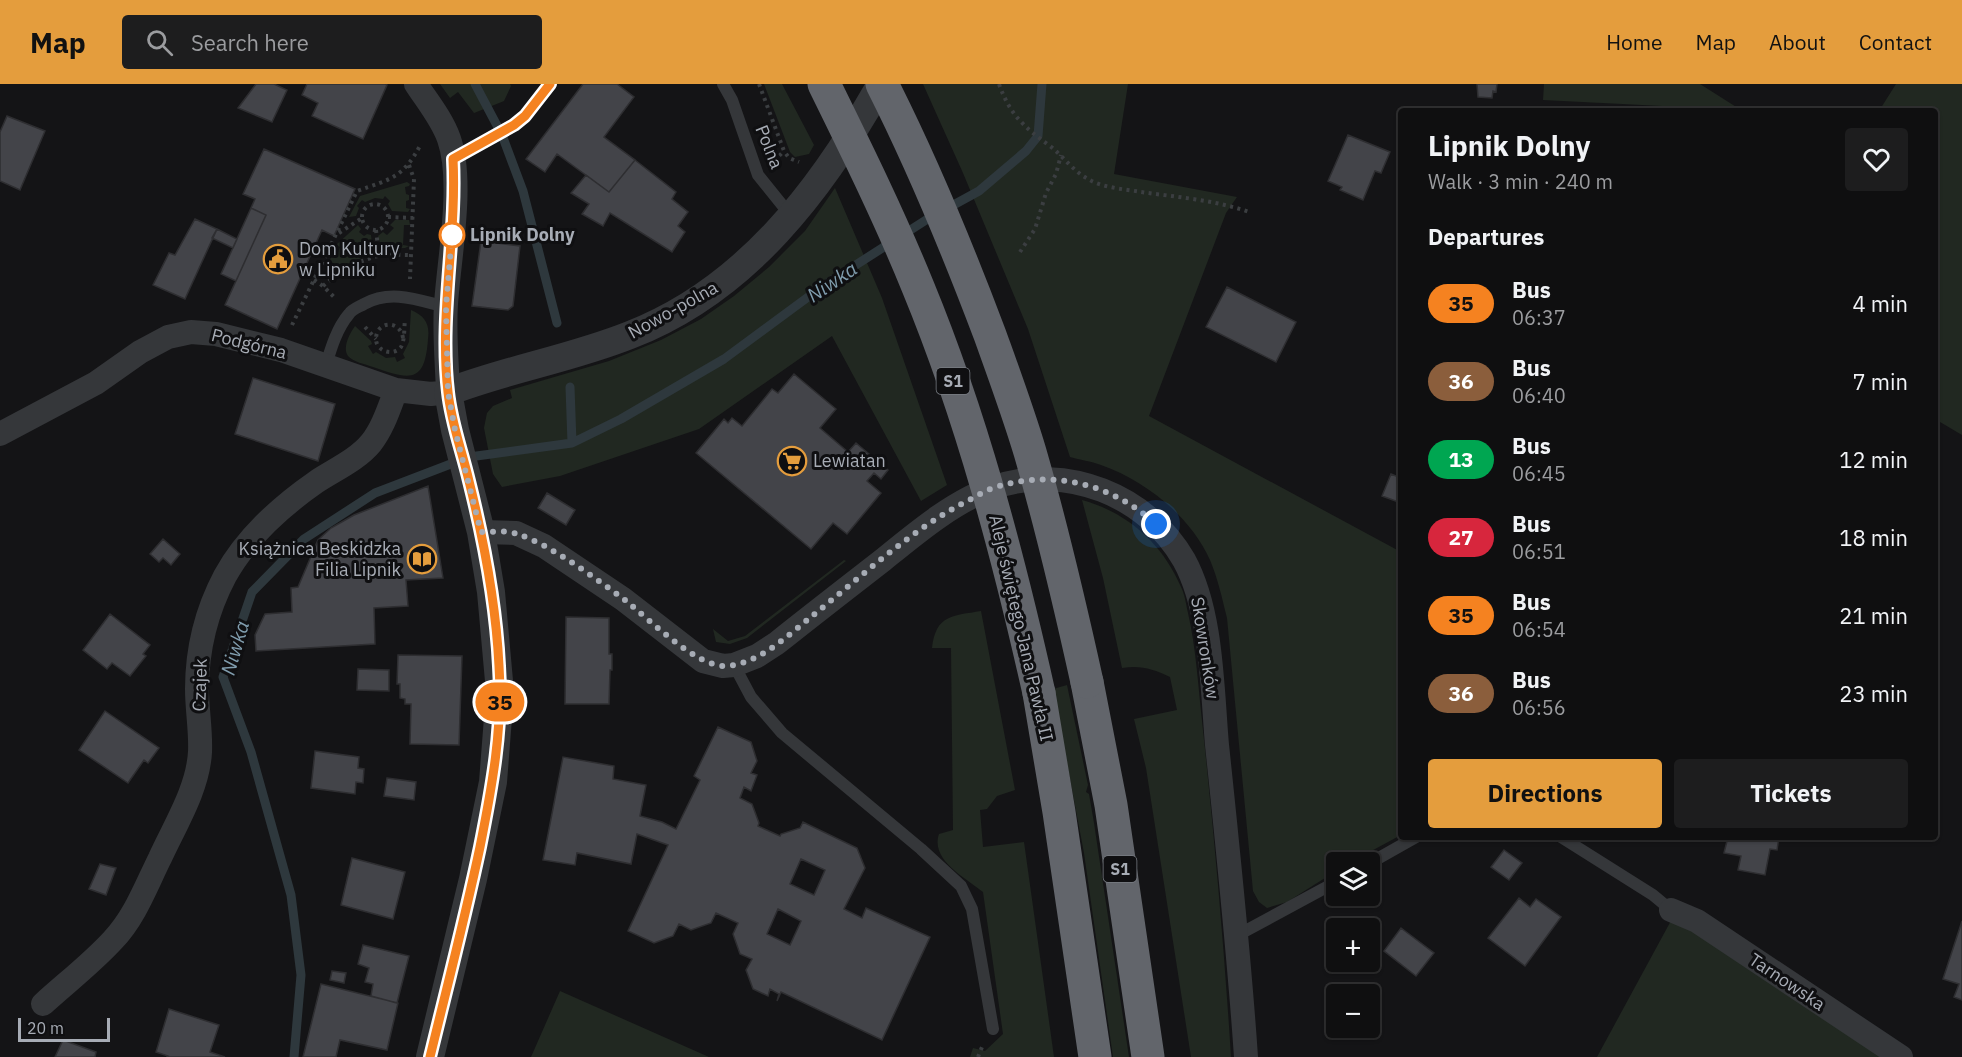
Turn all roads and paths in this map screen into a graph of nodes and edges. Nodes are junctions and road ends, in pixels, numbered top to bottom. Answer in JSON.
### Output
{"nodes":[{"id":1,"x":416,"y":84,"type":"edge"},
{"id":2,"x":723,"y":84,"type":"edge"},
{"id":3,"x":759,"y":84,"type":"edge"},
{"id":4,"x":825,"y":84,"type":"edge"},
{"id":5,"x":881,"y":84,"type":"edge"},
{"id":6,"x":999,"y":84,"type":"edge"},
{"id":7,"x":549,"y":85,"type":"edge"},
{"id":8,"x":424,"y":139,"type":"dead end"},
{"id":9,"x":784,"y":151,"type":"junction"},
{"id":10,"x":1061,"y":154,"type":"junction"},
{"id":11,"x":453,"y":159,"type":"junction"},
{"id":12,"x":809,"y":160,"type":"dead end"},
{"id":13,"x":409,"y":165,"type":"junction"},
{"id":14,"x":758,"y":175,"type":"junction"},
{"id":15,"x":1249,"y":212,"type":"dead end"},
{"id":16,"x":388,"y":217,"type":"junction"},
{"id":17,"x":791,"y":217,"type":"junction"},
{"id":18,"x":362,"y":218,"type":"junction"},
{"id":19,"x":413,"y":218,"type":"junction"},
{"id":20,"x":376,"y":230,"type":"junction"},
{"id":21,"x":338,"y":233,"type":"junction"},
{"id":22,"x":1020,"y":252,"type":"dead end"},
{"id":23,"x":412,"y":255,"type":"junction"},
{"id":24,"x":379,"y":256,"type":"junction"},
{"id":25,"x":323,"y":286,"type":"dead end"},
{"id":26,"x":409,"y":288,"type":"dead end"},
{"id":27,"x":446,"y":307,"type":"junction"},
{"id":28,"x":403,"y":338,"type":"joint"},
{"id":29,"x":281,"y":351,"type":"junction"},
{"id":30,"x":326,"y":365,"type":"junction"},
{"id":31,"x":396,"y":390,"type":"junction"},
{"id":32,"x":448,"y":392,"type":"junction"},
{"id":33,"x":0,"y":434,"type":"edge"},
{"id":34,"x":481,"y":532,"type":"junction"},
{"id":35,"x":734,"y":665,"type":"junction"},
{"id":36,"x":1411,"y":840,"type":"edge"},
{"id":37,"x":1566,"y":840,"type":"edge"},
{"id":38,"x":1380,"y":857,"type":"edge"},
{"id":39,"x":1326,"y":887,"type":"edge"},
{"id":40,"x":1671,"y":910,"type":"joint"},
{"id":41,"x":1236,"y":936,"type":"junction"},
{"id":42,"x":43,"y":1004,"type":"dead end"},
{"id":43,"x":993,"y":1029,"type":"dead end"},
{"id":44,"x":430,"y":1057,"type":"edge"},
{"id":45,"x":1095,"y":1057,"type":"edge"},
{"id":46,"x":1148,"y":1057,"type":"edge"},
{"id":47,"x":1246,"y":1057,"type":"edge"},
{"id":48,"x":1901,"y":1057,"type":"edge"}],
"edges":[{"from":1,"to":11,"type":"street"},
{"from":2,"to":14,"type":"lane","name":"Polna"},
{"from":3,"to":9,"type":"path"},
{"from":4,"to":45,"type":"highway","name":"Aleje świętego Jana Pawła II","number":"S1","bridge":true},
{"from":5,"to":17,"type":"street","name":"Nowo-polna"},
{"from":5,"to":46,"type":"highway","number":"S1","bridge":true},
{"from":6,"to":10,"type":"path"},
{"from":7,"to":11,"type":"lane"},
{"from":8,"to":13,"type":"path"},
{"from":9,"to":12,"type":"path"},
{"from":9,"to":14,"type":"path"},
{"from":10,"to":15,"type":"path"},
{"from":10,"to":22,"type":"path"},
{"from":11,"to":27,"type":"street"},
{"from":13,"to":19,"type":"path"},
{"from":13,"to":21,"type":"path"},
{"from":14,"to":17,"type":"lane","name":"Polna"},
{"from":16,"to":18,"type":"path"},
{"from":16,"to":19,"type":"path"},
{"from":16,"to":20,"type":"path"},
{"from":17,"to":32,"type":"street","name":"Nowo-polna"},
{"from":18,"to":20,"type":"path"},
{"from":18,"to":21,"type":"path"},
{"from":19,"to":23,"type":"path"},
{"from":20,"to":24,"type":"path"},
{"from":21,"to":29,"type":"path"},
{"from":23,"to":24,"type":"path"},
{"from":23,"to":26,"type":"path"},
{"from":24,"to":25,"type":"path"},
{"from":27,"to":30,"type":"lane"},
{"from":27,"to":32,"type":"street"},
{"from":28,"to":28,"type":"path"},
{"from":29,"to":30,"type":"street","name":"Podgórna"},
{"from":29,"to":33,"type":"street","name":"Podgórna"},
{"from":30,"to":31,"type":"street","name":"Podgórna"},
{"from":31,"to":32,"type":"street","name":"Podgórna"},
{"from":31,"to":42,"type":"street","name":"Czajek"},
{"from":32,"to":34,"type":"street"},
{"from":34,"to":35,"type":"street"},
{"from":34,"to":44,"type":"street"},
{"from":35,"to":41,"type":"street","name":"Skowronków"},
{"from":35,"to":43,"type":"lane"},
{"from":36,"to":38,"type":"lane"},
{"from":37,"to":40,"type":"lane"},
{"from":39,"to":41,"type":"lane"},
{"from":40,"to":48,"type":"street","name":"Tarnowska"},
{"from":41,"to":47,"type":"street","name":"Skowronków"}]}
